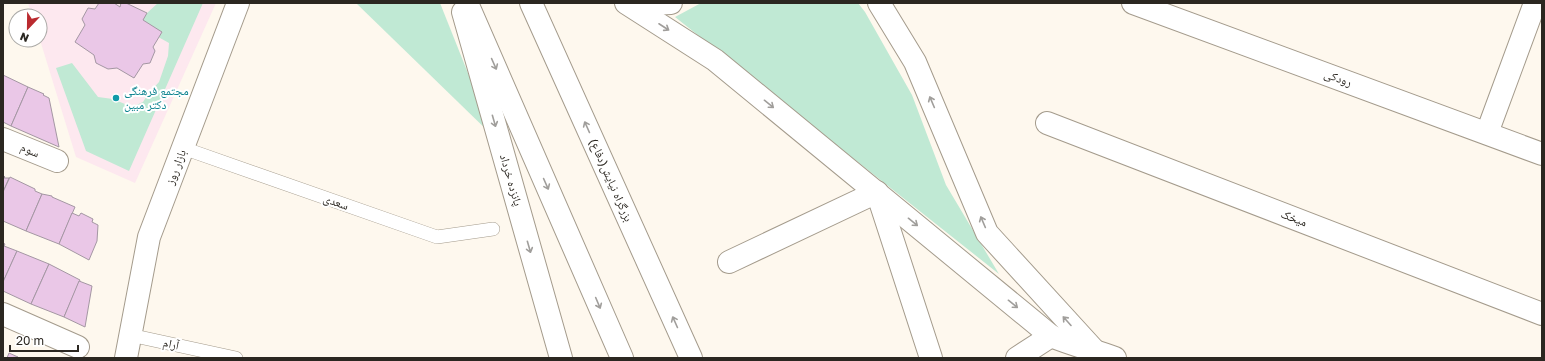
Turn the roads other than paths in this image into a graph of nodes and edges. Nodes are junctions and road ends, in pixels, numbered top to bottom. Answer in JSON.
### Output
{"nodes":[{"id":1,"x":238,"y":3,"type":"edge"},
{"id":2,"x":461,"y":3,"type":"edge"},
{"id":3,"x":467,"y":3,"type":"edge"},
{"id":4,"x":531,"y":3,"type":"edge"},
{"id":5,"x":671,"y":3,"type":"edge"},
{"id":6,"x":880,"y":3,"type":"edge"},
{"id":7,"x":1133,"y":3,"type":"edge"},
{"id":8,"x":1535,"y":3,"type":"edge"},
{"id":9,"x":629,"y":4,"type":"edge"},
{"id":10,"x":1047,"y":123,"type":"dead end"},
{"id":11,"x":1487,"y":133,"type":"junction"},
{"id":12,"x":3,"y":138,"type":"edge"},
{"id":13,"x":183,"y":148,"type":"junction"},
{"id":14,"x":1542,"y":154,"type":"edge"},
{"id":15,"x":57,"y":161,"type":"dead end"},
{"id":16,"x":876,"y":192,"type":"junction"},
{"id":17,"x":493,"y":229,"type":"dead end"},
{"id":18,"x":729,"y":262,"type":"dead end"},
{"id":19,"x":3,"y":314,"type":"edge"},
{"id":20,"x":1542,"y":314,"type":"edge"},
{"id":21,"x":130,"y":335,"type":"junction"},
{"id":22,"x":1064,"y":346,"type":"edge"},
{"id":23,"x":78,"y":347,"type":"dead end"},
{"id":24,"x":1093,"y":349,"type":"junction"},
{"id":25,"x":126,"y":358,"type":"edge"},
{"id":26,"x":236,"y":358,"type":"edge"},
{"id":27,"x":561,"y":358,"type":"edge"},
{"id":28,"x":622,"y":358,"type":"edge"},
{"id":29,"x":691,"y":358,"type":"edge"},
{"id":30,"x":931,"y":358,"type":"edge"},
{"id":31,"x":1018,"y":358,"type":"edge"},
{"id":32,"x":1115,"y":358,"type":"edge"}],
"edges":[{"from":1,"to":13,"type":"main road","name":"بازار روز"},
{"from":2,"to":27,"type":"main road","name":"پانزده خرداد","one_way":true},
{"from":3,"to":28,"type":"main road","one_way":true},
{"from":29,"to":4,"type":"main road","name":"بزرگراه نیایش(دفاع)","one_way":true},
{"from":5,"to":9,"type":"main road"},
{"from":24,"to":6,"type":"main road","one_way":true},
{"from":7,"to":11,"type":"main road","name":"رودکی"},
{"from":8,"to":11,"type":"main road"},
{"from":9,"to":16,"type":"main road","one_way":true},
{"from":10,"to":20,"type":"main road","name":"میخک"},
{"from":11,"to":14,"type":"main road","name":"رودکی"},
{"from":12,"to":15,"type":"main road","name":"سوم"},
{"from":13,"to":17,"type":"lane","name":"سعدی"},
{"from":13,"to":21,"type":"main road","name":"بازار روز"},
{"from":16,"to":18,"type":"main road"},
{"from":16,"to":22,"type":"main road","one_way":true},
{"from":16,"to":30,"type":"main road"},
{"from":19,"to":23,"type":"main road"},
{"from":21,"to":25,"type":"main road","name":"بازار روز"},
{"from":21,"to":26,"type":"lane","name":"آرام"},
{"from":22,"to":24,"type":"main road"},
{"from":22,"to":31,"type":"main road"},
{"from":24,"to":32,"type":"main road"}]}
